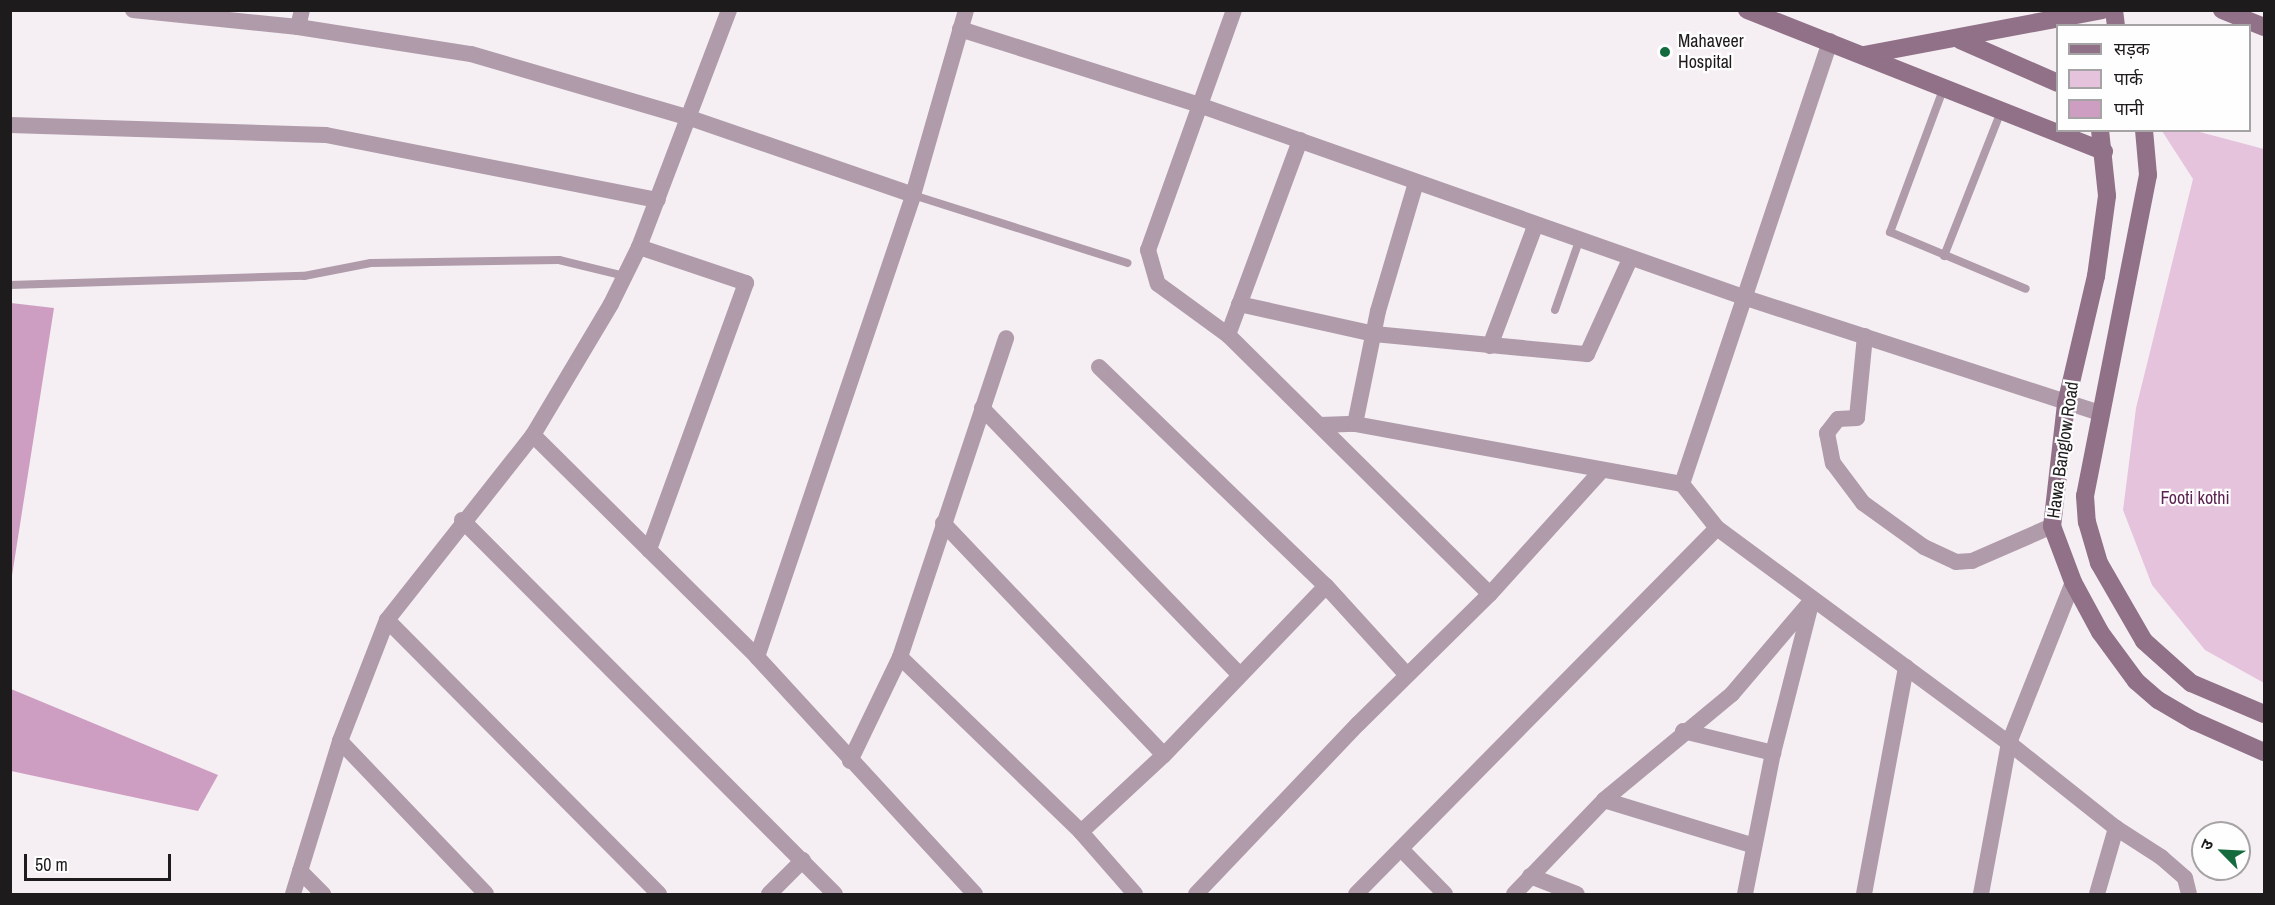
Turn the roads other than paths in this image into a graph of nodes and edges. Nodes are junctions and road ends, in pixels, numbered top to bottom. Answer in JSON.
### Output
{"nodes":[{"id":1,"x":133,"y":10,"type":"edge"},
{"id":2,"x":729,"y":10,"type":"edge"},
{"id":3,"x":966,"y":10,"type":"edge"},
{"id":4,"x":1234,"y":10,"type":"edge"},
{"id":5,"x":1748,"y":10,"type":"edge"},
{"id":6,"x":2102,"y":10,"type":"edge"},
{"id":7,"x":2222,"y":10,"type":"edge"},
{"id":8,"x":2075,"y":18,"type":"edge"},
{"id":9,"x":300,"y":19,"type":"edge"},
{"id":10,"x":2265,"y":27,"type":"edge"},
{"id":11,"x":960,"y":29,"type":"junction"},
{"id":12,"x":1960,"y":40,"type":"junction"},
{"id":13,"x":1830,"y":41,"type":"junction"},
{"id":14,"x":1864,"y":55,"type":"junction"},
{"id":15,"x":2056,"y":82,"type":"edge"},
{"id":16,"x":1944,"y":87,"type":"junction"},
{"id":17,"x":1199,"y":105,"type":"junction"},
{"id":18,"x":2002,"y":110,"type":"junction"},
{"id":19,"x":690,"y":118,"type":"junction"},
{"id":20,"x":10,"y":125,"type":"edge"},
{"id":21,"x":2056,"y":132,"type":"edge"},
{"id":22,"x":2057,"y":132,"type":"edge"},
{"id":23,"x":2100,"y":132,"type":"edge"},
{"id":24,"x":2144,"y":132,"type":"edge"},
{"id":25,"x":1300,"y":140,"type":"junction"},
{"id":26,"x":2104,"y":151,"type":"junction"},
{"id":27,"x":1416,"y":183,"type":"junction"},
{"id":28,"x":913,"y":195,"type":"junction"},
{"id":29,"x":658,"y":200,"type":"junction"},
{"id":30,"x":1535,"y":226,"type":"junction"},
{"id":31,"x":1579,"y":241,"type":"junction"},
{"id":32,"x":639,"y":247,"type":"junction"},
{"id":33,"x":1944,"y":256,"type":"junction"},
{"id":34,"x":1630,"y":258,"type":"junction"},
{"id":35,"x":1127,"y":263,"type":"dead end"},
{"id":36,"x":624,"y":276,"type":"junction"},
{"id":37,"x":10,"y":285,"type":"edge"},
{"id":38,"x":2026,"y":289,"type":"dead end"},
{"id":39,"x":1746,"y":298,"type":"junction"},
{"id":40,"x":1239,"y":304,"type":"junction"},
{"id":41,"x":1555,"y":310,"type":"dead end"},
{"id":42,"x":1374,"y":334,"type":"junction"},
{"id":43,"x":1228,"y":335,"type":"junction"},
{"id":44,"x":1865,"y":336,"type":"junction"},
{"id":45,"x":1006,"y":338,"type":"dead end"},
{"id":46,"x":1490,"y":346,"type":"junction"},
{"id":47,"x":1099,"y":367,"type":"dead end"},
{"id":48,"x":2066,"y":404,"type":"junction"},
{"id":49,"x":982,"y":408,"type":"junction"},
{"id":50,"x":2102,"y":414,"type":"junction"},
{"id":51,"x":1320,"y":424,"type":"junction"},
{"id":52,"x":1355,"y":424,"type":"junction"},
{"id":53,"x":533,"y":435,"type":"junction"},
{"id":54,"x":1602,"y":470,"type":"junction"},
{"id":55,"x":1682,"y":484,"type":"junction"},
{"id":56,"x":462,"y":520,"type":"junction"},
{"id":57,"x":943,"y":524,"type":"junction"},
{"id":58,"x":2052,"y":526,"type":"junction"},
{"id":59,"x":1717,"y":528,"type":"junction"},
{"id":60,"x":649,"y":550,"type":"junction"},
{"id":61,"x":2073,"y":582,"type":"junction"},
{"id":62,"x":1326,"y":586,"type":"junction"},
{"id":63,"x":1490,"y":594,"type":"junction"},
{"id":64,"x":1812,"y":600,"type":"junction"},
{"id":65,"x":387,"y":620,"type":"junction"},
{"id":66,"x":757,"y":657,"type":"junction"},
{"id":67,"x":900,"y":657,"type":"junction"},
{"id":68,"x":1906,"y":667,"type":"junction"},
{"id":69,"x":1240,"y":675,"type":"junction"},
{"id":70,"x":1407,"y":675,"type":"junction"},
{"id":71,"x":2265,"y":714,"type":"edge"},
{"id":72,"x":1683,"y":731,"type":"junction"},
{"id":73,"x":340,"y":741,"type":"junction"},
{"id":74,"x":2008,"y":743,"type":"junction"},
{"id":75,"x":2265,"y":752,"type":"edge"},
{"id":76,"x":1773,"y":753,"type":"junction"},
{"id":77,"x":1164,"y":755,"type":"junction"},
{"id":78,"x":850,"y":761,"type":"junction"},
{"id":79,"x":1604,"y":801,"type":"junction"},
{"id":80,"x":2116,"y":828,"type":"junction"},
{"id":81,"x":1081,"y":832,"type":"junction"},
{"id":82,"x":1755,"y":846,"type":"junction"},
{"id":83,"x":1401,"y":849,"type":"junction"},
{"id":84,"x":803,"y":860,"type":"junction"},
{"id":85,"x":300,"y":871,"type":"junction"},
{"id":86,"x":1530,"y":876,"type":"junction"},
{"id":87,"x":293,"y":894,"type":"edge"},
{"id":88,"x":323,"y":894,"type":"edge"},
{"id":89,"x":486,"y":894,"type":"edge"},
{"id":90,"x":659,"y":894,"type":"edge"},
{"id":91,"x":769,"y":894,"type":"edge"},
{"id":92,"x":836,"y":894,"type":"edge"},
{"id":93,"x":975,"y":894,"type":"edge"},
{"id":94,"x":1136,"y":894,"type":"edge"},
{"id":95,"x":1196,"y":894,"type":"edge"},
{"id":96,"x":1356,"y":894,"type":"edge"},
{"id":97,"x":1445,"y":894,"type":"edge"},
{"id":98,"x":1514,"y":894,"type":"edge"},
{"id":99,"x":1577,"y":894,"type":"edge"},
{"id":100,"x":1745,"y":894,"type":"edge"},
{"id":101,"x":1864,"y":894,"type":"edge"},
{"id":102,"x":1981,"y":894,"type":"edge"},
{"id":103,"x":2097,"y":894,"type":"edge"},
{"id":104,"x":2190,"y":894,"type":"edge"}],
"edges":[{"from":1,"to":9,"type":"street"},
{"from":2,"to":19,"type":"street"},
{"from":3,"to":11,"type":"street"},
{"from":4,"to":17,"type":"street"},
{"from":5,"to":13,"type":"street"},
{"from":6,"to":8,"type":"street"},
{"from":7,"to":10,"type":"street"},
{"from":8,"to":12,"type":"street"},
{"from":9,"to":19,"type":"street"},
{"from":11,"to":17,"type":"street"},
{"from":11,"to":28,"type":"street"},
{"from":12,"to":14,"type":"street"},
{"from":12,"to":15,"type":"street"},
{"from":13,"to":14,"type":"street"},
{"from":13,"to":39,"type":"street"},
{"from":14,"to":16,"type":"street"},
{"from":16,"to":18,"type":"street"},
{"from":16,"to":33,"type":"lane"},
{"from":17,"to":25,"type":"street"},
{"from":17,"to":43,"type":"street"},
{"from":18,"to":21,"type":"street"},
{"from":18,"to":33,"type":"lane"},
{"from":19,"to":28,"type":"street"},
{"from":19,"to":29,"type":"street"},
{"from":20,"to":29,"type":"street"},
{"from":22,"to":26,"type":"street"},
{"from":23,"to":26,"type":"street","name":"Hawa Banglow Road"},
{"from":24,"to":50,"type":"street","name":"Hawa Banglow Road"},
{"from":25,"to":27,"type":"street"},
{"from":25,"to":40,"type":"street"},
{"from":26,"to":48,"type":"street","name":"Hawa Banglow Road"},
{"from":27,"to":30,"type":"street"},
{"from":27,"to":42,"type":"street"},
{"from":28,"to":35,"type":"lane"},
{"from":28,"to":66,"type":"street"},
{"from":29,"to":32,"type":"street"},
{"from":30,"to":31,"type":"street"},
{"from":30,"to":46,"type":"street"},
{"from":31,"to":34,"type":"street"},
{"from":31,"to":41,"type":"lane"},
{"from":32,"to":36,"type":"street"},
{"from":32,"to":60,"type":"street"},
{"from":33,"to":38,"type":"lane"},
{"from":34,"to":39,"type":"street"},
{"from":34,"to":46,"type":"street"},
{"from":36,"to":37,"type":"lane"},
{"from":36,"to":53,"type":"street"},
{"from":39,"to":44,"type":"street"},
{"from":39,"to":55,"type":"street"},
{"from":40,"to":42,"type":"street"},
{"from":40,"to":43,"type":"street"},
{"from":42,"to":46,"type":"street"},
{"from":42,"to":52,"type":"street"},
{"from":43,"to":51,"type":"street"},
{"from":44,"to":48,"type":"street"},
{"from":44,"to":58,"type":"street"},
{"from":45,"to":49,"type":"street"},
{"from":47,"to":62,"type":"street"},
{"from":48,"to":50,"type":"street"},
{"from":48,"to":58,"type":"street","name":"Hawa Banglow Road"},
{"from":49,"to":57,"type":"street"},
{"from":49,"to":69,"type":"street"},
{"from":50,"to":71,"type":"street","name":"Hawa Banglow Road"},
{"from":51,"to":52,"type":"street"},
{"from":51,"to":63,"type":"street"},
{"from":52,"to":54,"type":"street"},
{"from":53,"to":56,"type":"street"},
{"from":53,"to":60,"type":"street"},
{"from":54,"to":55,"type":"street"},
{"from":54,"to":63,"type":"street"},
{"from":55,"to":59,"type":"street"},
{"from":56,"to":65,"type":"street"},
{"from":56,"to":84,"type":"street"},
{"from":57,"to":67,"type":"street"},
{"from":57,"to":77,"type":"street"},
{"from":58,"to":61,"type":"street","name":"Hawa Banglow Road"},
{"from":59,"to":64,"type":"street"},
{"from":59,"to":83,"type":"street"},
{"from":60,"to":66,"type":"street"},
{"from":61,"to":74,"type":"street"},
{"from":61,"to":75,"type":"street","name":"Hawa Banglow Road"},
{"from":62,"to":69,"type":"street"},
{"from":62,"to":70,"type":"street"},
{"from":63,"to":70,"type":"street"},
{"from":64,"to":68,"type":"street"},
{"from":64,"to":72,"type":"street"},
{"from":64,"to":76,"type":"street"},
{"from":65,"to":73,"type":"street"},
{"from":65,"to":90,"type":"street"},
{"from":66,"to":78,"type":"street"},
{"from":67,"to":78,"type":"street"},
{"from":67,"to":81,"type":"street"},
{"from":68,"to":74,"type":"street"},
{"from":68,"to":101,"type":"street"},
{"from":69,"to":77,"type":"street"},
{"from":70,"to":95,"type":"street"},
{"from":72,"to":76,"type":"street"},
{"from":72,"to":79,"type":"street"},
{"from":73,"to":85,"type":"street"},
{"from":73,"to":89,"type":"street"},
{"from":74,"to":80,"type":"street"},
{"from":74,"to":102,"type":"street"},
{"from":76,"to":82,"type":"street"},
{"from":77,"to":81,"type":"street"},
{"from":78,"to":93,"type":"street"},
{"from":79,"to":82,"type":"street"},
{"from":79,"to":86,"type":"street"},
{"from":80,"to":103,"type":"street"},
{"from":80,"to":104,"type":"street"},
{"from":81,"to":94,"type":"street"},
{"from":82,"to":100,"type":"street"},
{"from":83,"to":96,"type":"street"},
{"from":83,"to":97,"type":"street"},
{"from":84,"to":91,"type":"street"},
{"from":84,"to":92,"type":"street"},
{"from":85,"to":87,"type":"street"},
{"from":85,"to":88,"type":"street"},
{"from":86,"to":98,"type":"street"},
{"from":86,"to":99,"type":"street"}]}
